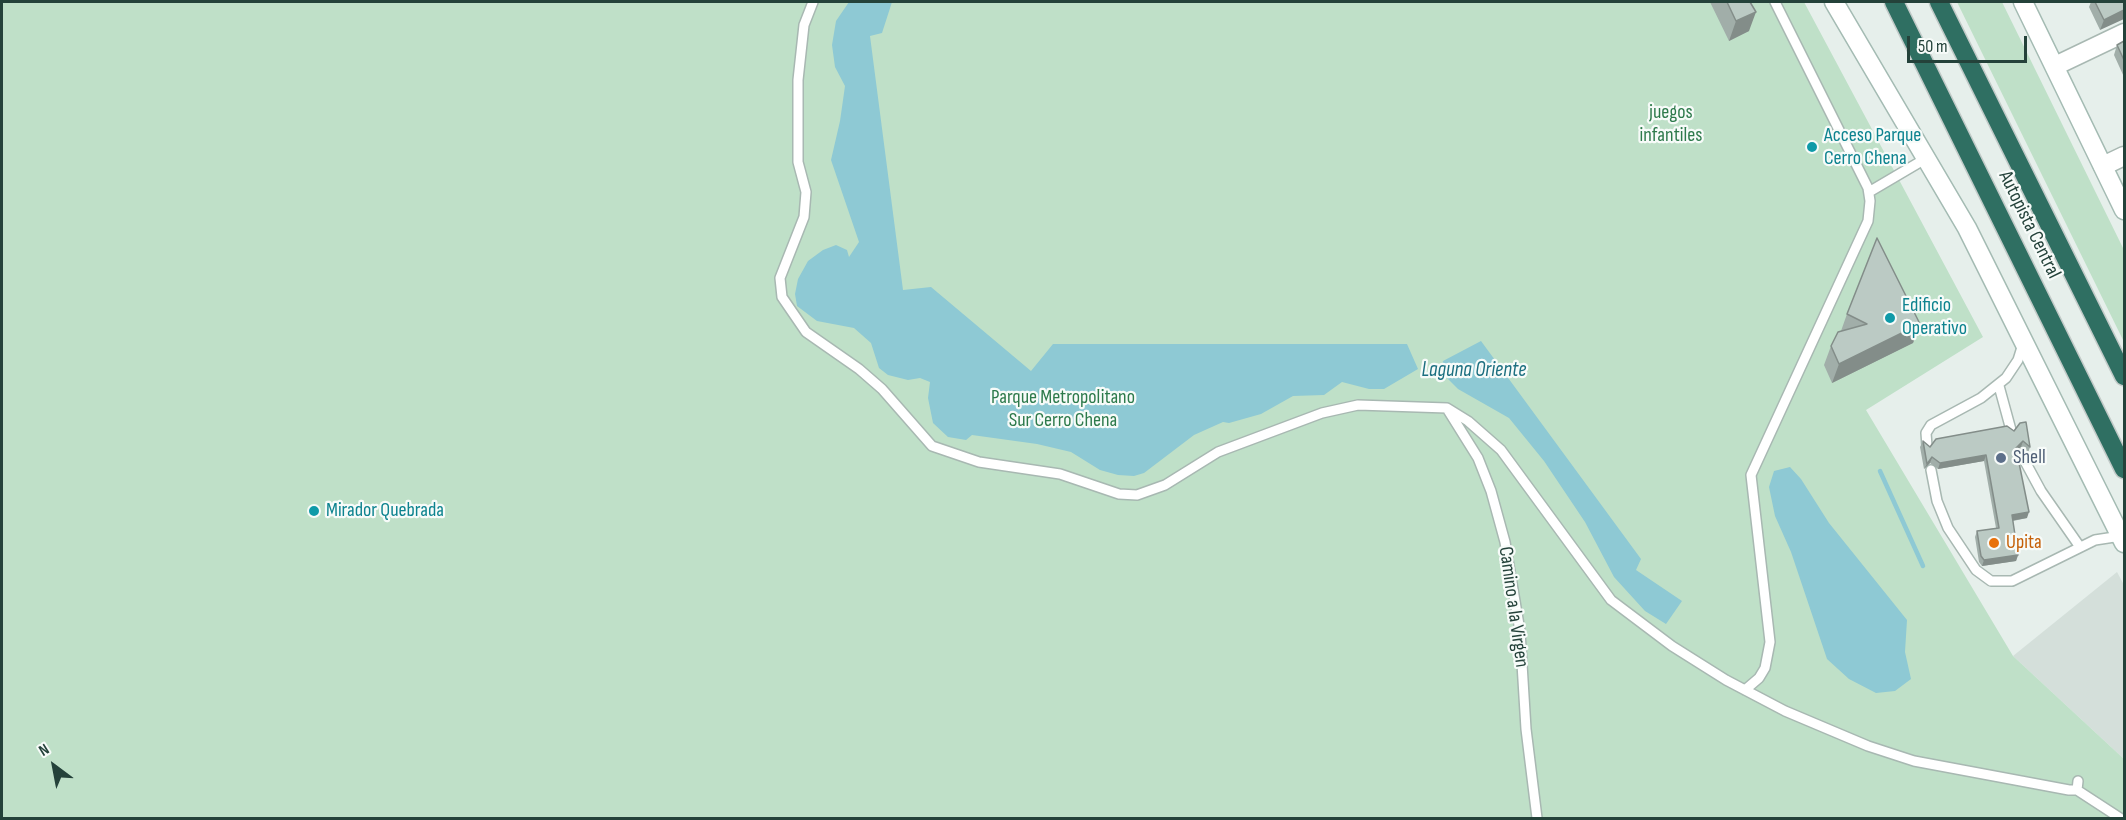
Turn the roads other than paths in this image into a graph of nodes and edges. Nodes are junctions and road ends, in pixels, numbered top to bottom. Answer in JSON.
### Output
{"nodes":[{"id":1,"x":813,"y":2,"type":"edge"},
{"id":2,"x":1775,"y":2,"type":"edge"},
{"id":3,"x":1834,"y":2,"type":"edge"},
{"id":4,"x":1894,"y":2,"type":"edge"},
{"id":5,"x":1939,"y":2,"type":"edge"},
{"id":6,"x":2023,"y":2,"type":"edge"},
{"id":7,"x":2124,"y":33,"type":"edge"},
{"id":8,"x":2055,"y":66,"type":"junction"},
{"id":9,"x":2124,"y":156,"type":"edge"},
{"id":10,"x":1924,"y":159,"type":"junction"},
{"id":11,"x":2103,"y":166,"type":"junction"},
{"id":12,"x":1869,"y":192,"type":"junction"},
{"id":13,"x":2124,"y":210,"type":"edge"},
{"id":14,"x":2023,"y":340,"type":"junction"},
{"id":15,"x":2124,"y":376,"type":"edge"},
{"id":16,"x":1999,"y":386,"type":"junction"},
{"id":17,"x":1447,"y":408,"type":"junction"},
{"id":18,"x":2011,"y":430,"type":"edge"},
{"id":19,"x":1927,"y":446,"type":"edge"},
{"id":20,"x":2021,"y":454,"type":"dead end"},
{"id":21,"x":2124,"y":468,"type":"edge"},
{"id":22,"x":1931,"y":470,"type":"dead end"},
{"id":23,"x":2123,"y":540,"type":"edge"},
{"id":24,"x":2080,"y":547,"type":"junction"},
{"id":25,"x":1745,"y":690,"type":"junction"},
{"id":26,"x":1537,"y":819,"type":"edge"},
{"id":27,"x":2120,"y":819,"type":"edge"}],
"edges":[{"from":1,"to":17,"type":"lane"},
{"from":2,"to":12,"type":"lane"},
{"from":3,"to":10,"type":"main road"},
{"from":4,"to":21,"type":"highway","name":"Autopista Central"},
{"from":5,"to":15,"type":"highway","name":"Autopista Central"},
{"from":6,"to":8,"type":"main road"},
{"from":7,"to":8,"type":"main road"},
{"from":8,"to":11,"type":"main road"},
{"from":9,"to":11,"type":"main road"},
{"from":10,"to":12,"type":"lane"},
{"from":10,"to":14,"type":"main road"},
{"from":11,"to":13,"type":"main road"},
{"from":12,"to":25,"type":"lane"},
{"from":14,"to":16,"type":"lane"},
{"from":14,"to":23,"type":"main road"},
{"from":16,"to":18,"type":"lane"},
{"from":16,"to":19,"type":"lane"},
{"from":17,"to":25,"type":"lane"},
{"from":17,"to":26,"type":"lane","name":"Camino a la Virgen"},
{"from":20,"to":24,"type":"lane"},
{"from":22,"to":24,"type":"lane"},
{"from":23,"to":24,"type":"lane"},
{"from":25,"to":27,"type":"lane"}]}
